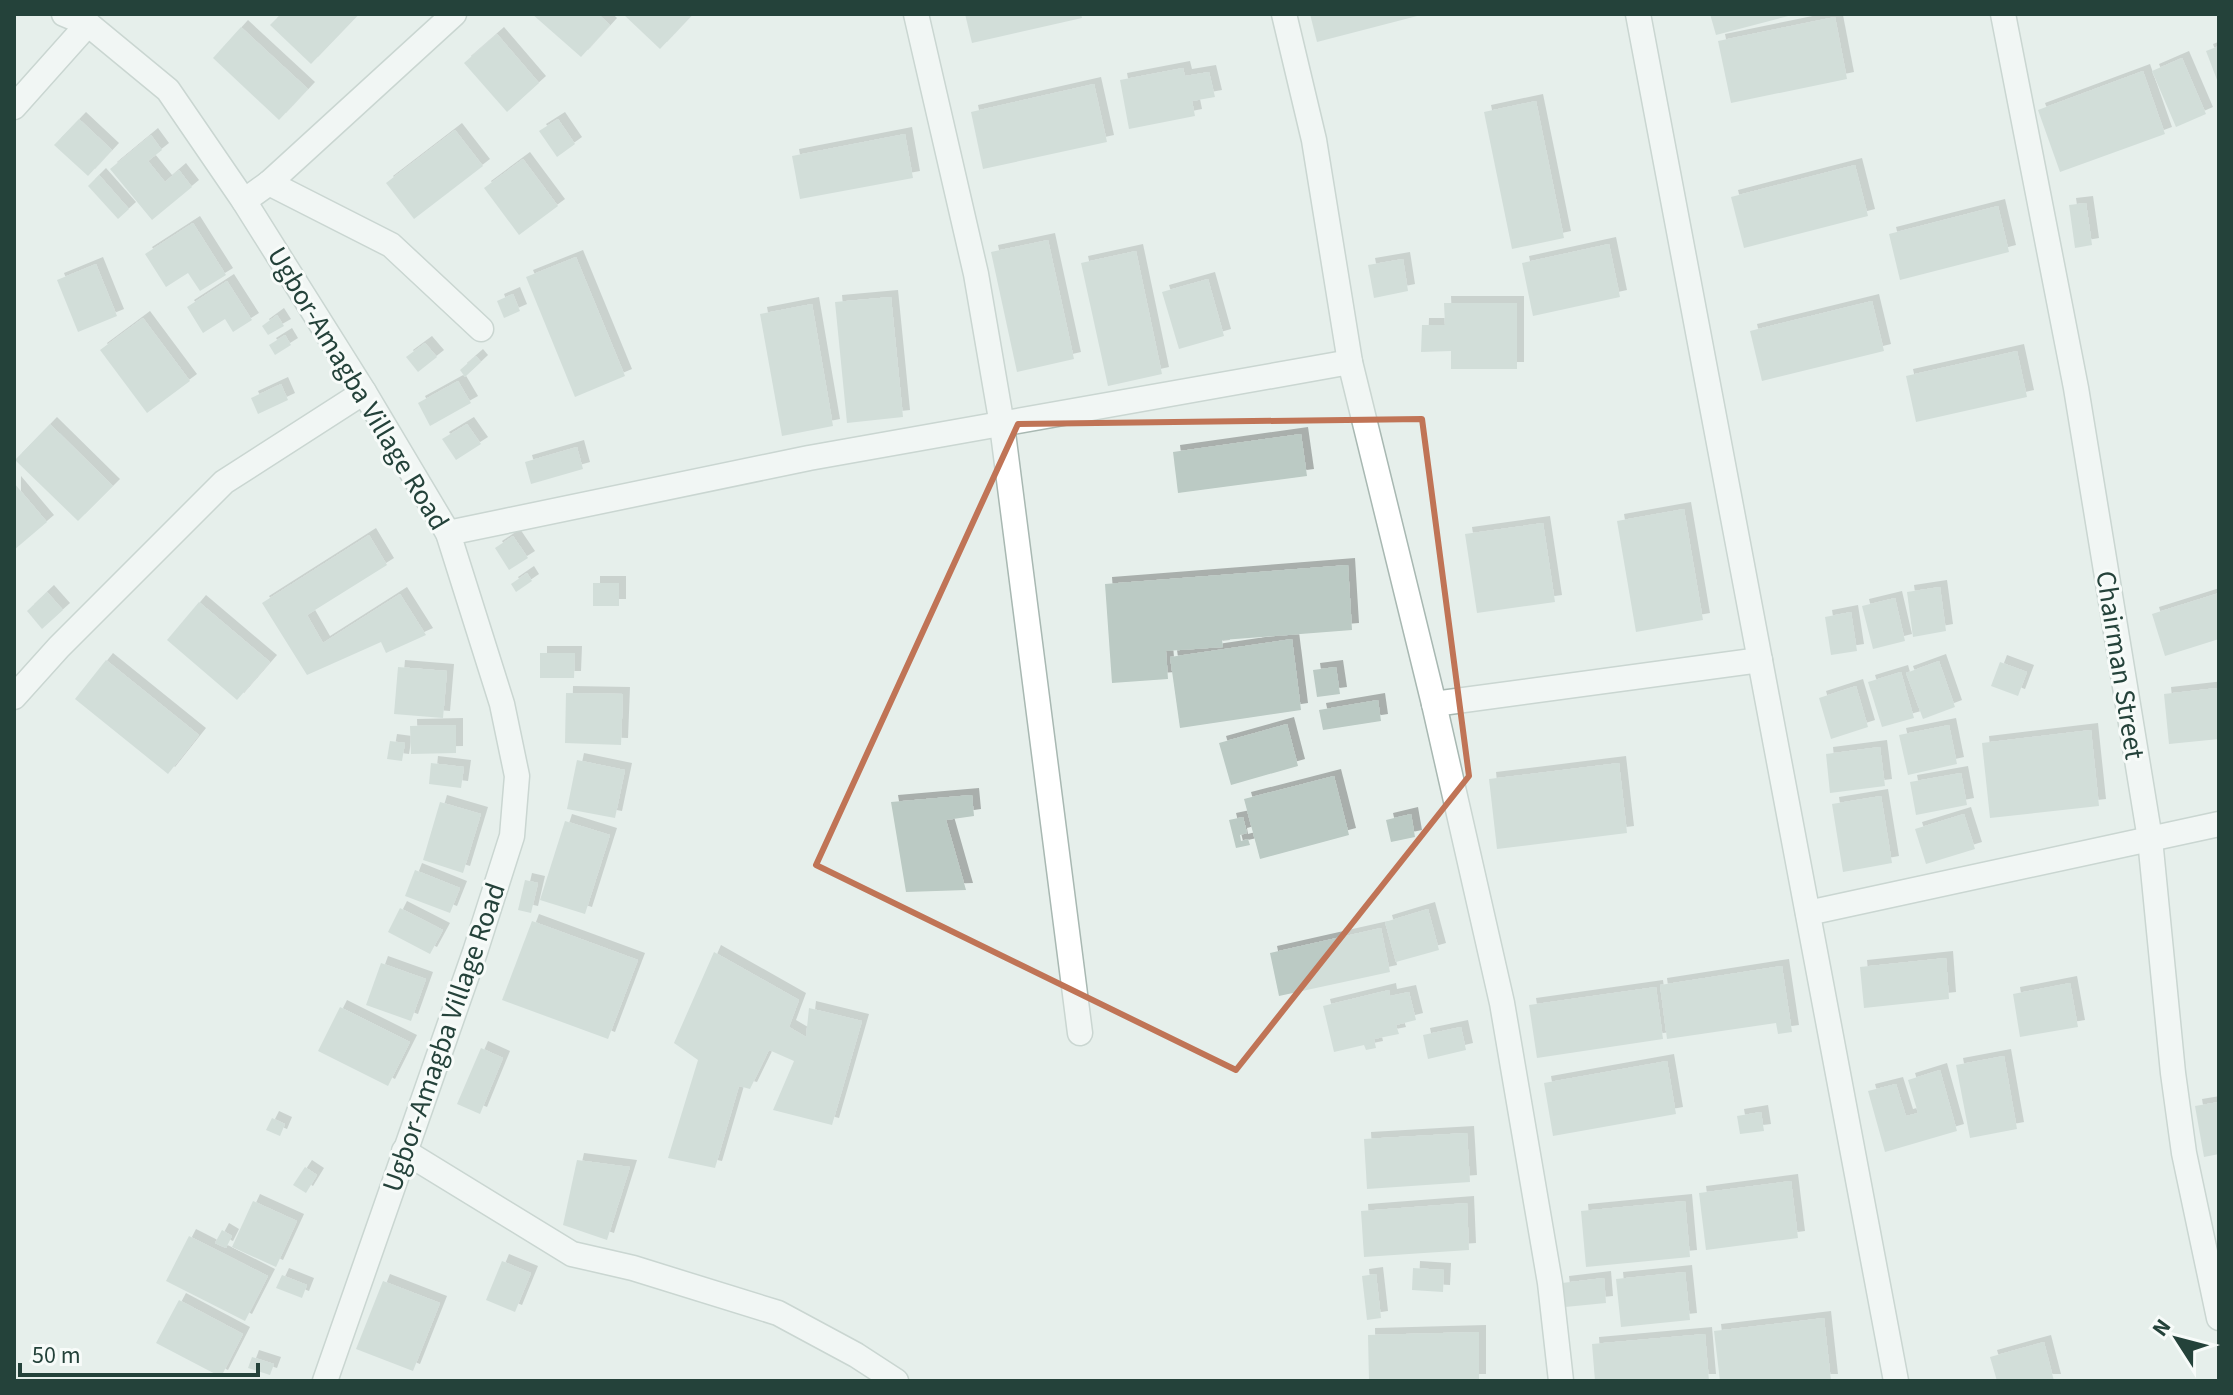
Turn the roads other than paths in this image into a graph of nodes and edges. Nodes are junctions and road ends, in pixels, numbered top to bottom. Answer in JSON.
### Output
{"nodes":[{"id":1,"x":64,"y":14,"type":"edge"},
{"id":2,"x":454,"y":14,"type":"edge"},
{"id":3,"x":916,"y":14,"type":"edge"},
{"id":4,"x":1284,"y":14,"type":"edge"},
{"id":5,"x":1638,"y":14,"type":"edge"},
{"id":6,"x":2003,"y":14,"type":"edge"},
{"id":7,"x":88,"y":24,"type":"junction"},
{"id":8,"x":14,"y":107,"type":"edge"},
{"id":9,"x":269,"y":183,"type":"junction"},
{"id":10,"x":244,"y":201,"type":"junction"},
{"id":11,"x":481,"y":329,"type":"dead end"},
{"id":12,"x":1350,"y":362,"type":"junction"},
{"id":13,"x":364,"y":392,"type":"junction"},
{"id":14,"x":1002,"y":425,"type":"junction"},
{"id":15,"x":448,"y":533,"type":"junction"},
{"id":16,"x":1760,"y":660,"type":"junction"},
{"id":17,"x":14,"y":697,"type":"edge"},
{"id":18,"x":1434,"y":704,"type":"junction"},
{"id":19,"x":2219,"y":824,"type":"edge"},
{"id":20,"x":2150,"y":839,"type":"junction"},
{"id":21,"x":1808,"y":913,"type":"junction"},
{"id":22,"x":1080,"y":1033,"type":"dead end"},
{"id":23,"x":404,"y":1151,"type":"junction"},
{"id":24,"x":2219,"y":1318,"type":"edge"},
{"id":25,"x":856,"y":1355,"type":"junction"},
{"id":26,"x":325,"y":1381,"type":"edge"},
{"id":27,"x":855,"y":1381,"type":"edge"},
{"id":28,"x":896,"y":1381,"type":"edge"},
{"id":29,"x":1561,"y":1381,"type":"edge"},
{"id":30,"x":1896,"y":1381,"type":"edge"}],
"edges":[{"from":1,"to":7,"type":"street","name":"Ugbor-Amagba Village Road"},
{"from":2,"to":9,"type":"street"},
{"from":3,"to":14,"type":"street"},
{"from":4,"to":12,"type":"street"},
{"from":5,"to":16,"type":"street"},
{"from":6,"to":20,"type":"street","name":"Chairman Street"},
{"from":7,"to":8,"type":"street"},
{"from":7,"to":10,"type":"street","name":"Ugbor-Amagba Village Road"},
{"from":9,"to":10,"type":"street"},
{"from":9,"to":11,"type":"street"},
{"from":10,"to":13,"type":"street","name":"Ugbor-Amagba Village Road"},
{"from":12,"to":14,"type":"street"},
{"from":12,"to":18,"type":"street"},
{"from":13,"to":15,"type":"street","name":"Ugbor-Amagba Village Road"},
{"from":13,"to":17,"type":"street"},
{"from":14,"to":15,"type":"street"},
{"from":14,"to":22,"type":"street"},
{"from":15,"to":23,"type":"street","name":"Ugbor-Amagba Village Road"},
{"from":16,"to":18,"type":"street"},
{"from":16,"to":21,"type":"street"},
{"from":18,"to":29,"type":"street"},
{"from":19,"to":20,"type":"street"},
{"from":20,"to":21,"type":"street"},
{"from":20,"to":24,"type":"street","name":"Chairman Street"},
{"from":21,"to":30,"type":"street"},
{"from":23,"to":25,"type":"street"},
{"from":23,"to":26,"type":"street","name":"Ugbor-Amagba Village Road"},
{"from":25,"to":27,"type":"street"},
{"from":25,"to":28,"type":"street"}]}
